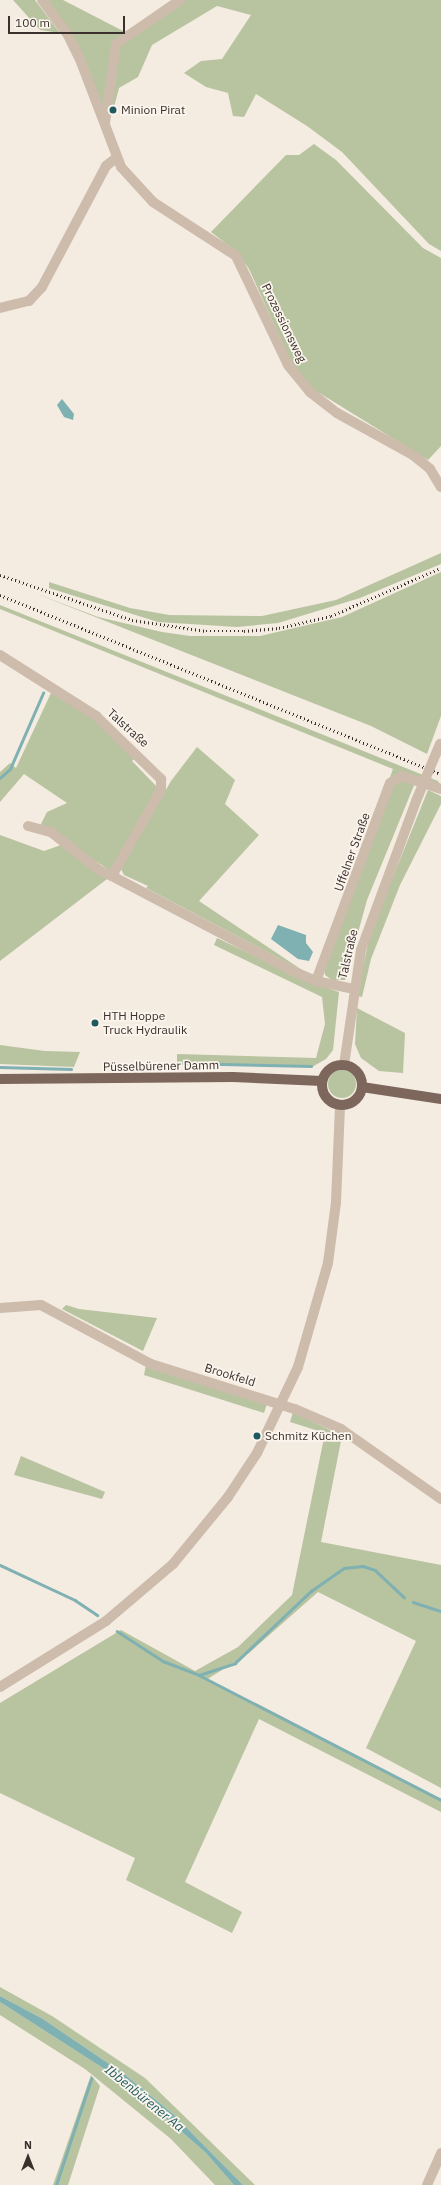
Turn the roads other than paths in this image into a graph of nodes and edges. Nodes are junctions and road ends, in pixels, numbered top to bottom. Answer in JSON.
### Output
{"nodes":[{"id":1,"x":42,"y":0,"type":"edge"},
{"id":2,"x":180,"y":0,"type":"edge"},
{"id":3,"x":105,"y":123,"type":"junction"},
{"id":4,"x":116,"y":158,"type":"junction"},
{"id":5,"x":0,"y":308,"type":"edge"},
{"id":6,"x":441,"y":487,"type":"edge"},
{"id":7,"x":0,"y":655,"type":"edge"},
{"id":8,"x":441,"y":743,"type":"edge"},
{"id":9,"x":441,"y":789,"type":"edge"},
{"id":10,"x":28,"y":826,"type":"dead end"},
{"id":11,"x":112,"y":876,"type":"junction"},
{"id":12,"x":316,"y":981,"type":"junction"},
{"id":13,"x":354,"y":989,"type":"junction"},
{"id":14,"x":344,"y":1065,"type":"junction"},
{"id":15,"x":0,"y":1079,"type":"edge"},
{"id":16,"x":322,"y":1081,"type":"junction"},
{"id":17,"x":362,"y":1087,"type":"junction"},
{"id":18,"x":441,"y":1099,"type":"edge"},
{"id":19,"x":340,"y":1105,"type":"junction"},
{"id":20,"x":0,"y":1308,"type":"edge"},
{"id":21,"x":282,"y":1404,"type":"junction"},
{"id":22,"x":441,"y":1499,"type":"edge"},
{"id":23,"x":0,"y":1687,"type":"edge"},
{"id":24,"x":440,"y":2157,"type":"edge"},
{"id":25,"x":427,"y":2185,"type":"edge"}],
"edges":[{"from":1,"to":3,"type":"street","name":"Prozessionsweg"},
{"from":2,"to":3,"type":"street"},
{"from":3,"to":4,"type":"street","name":"Prozessionsweg"},
{"from":4,"to":5,"type":"street"},
{"from":4,"to":6,"type":"street","name":"Prozessionsweg"},
{"from":7,"to":11,"type":"street","name":"Talstraße"},
{"from":8,"to":13,"type":"street","name":"Talstraße","bridge":true},
{"from":9,"to":12,"type":"street","name":"Uffelner Straße"},
{"from":10,"to":11,"type":"street","name":"Talstraße"},
{"from":11,"to":12,"type":"street","name":"Talstraße"},
{"from":12,"to":13,"type":"street","name":"Talstraße"},
{"from":13,"to":14,"type":"street"},
{"from":14,"to":16,"type":"main road"},
{"from":14,"to":17,"type":"main road"},
{"from":15,"to":16,"type":"main road","name":"Püsselbürener Damm"},
{"from":16,"to":19,"type":"main road"},
{"from":17,"to":18,"type":"main road"},
{"from":17,"to":19,"type":"main road"},
{"from":19,"to":21,"type":"street"},
{"from":20,"to":21,"type":"street","name":"Brookfeld"},
{"from":21,"to":22,"type":"street","name":"Brookfeld"},
{"from":21,"to":23,"type":"street"},
{"from":24,"to":25,"type":"street"}]}
